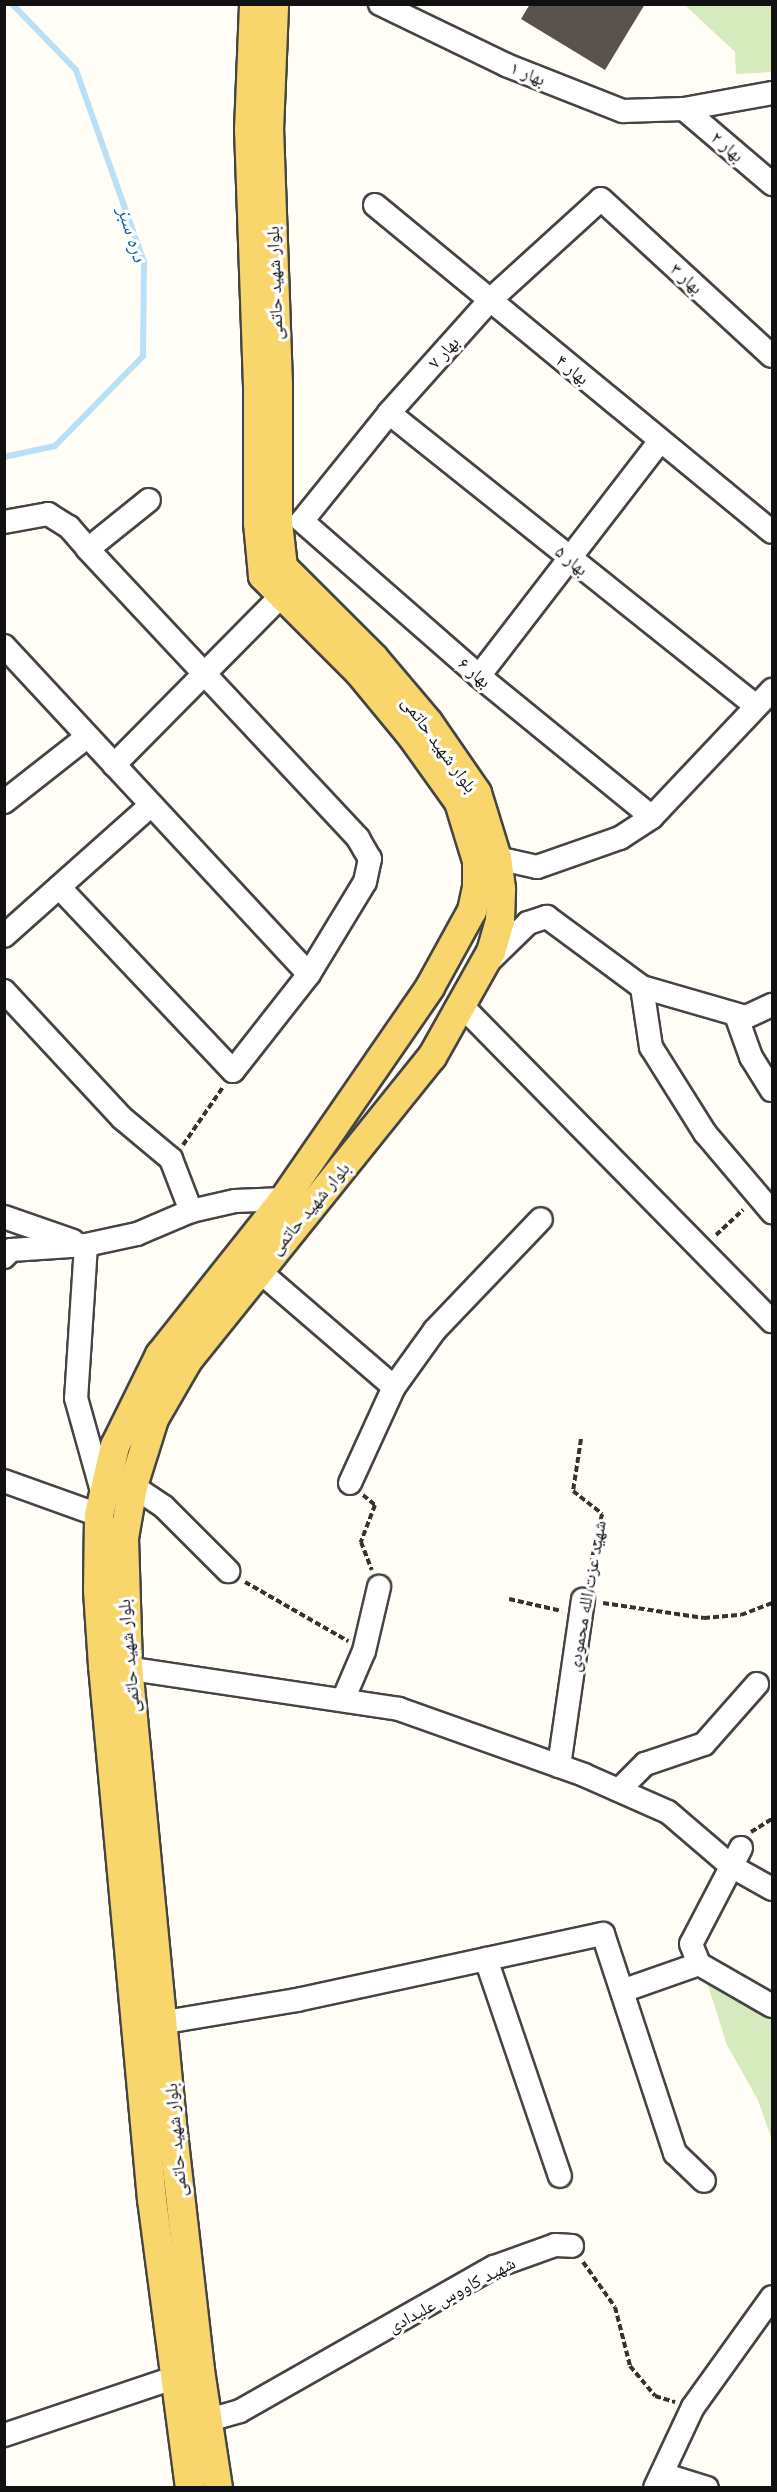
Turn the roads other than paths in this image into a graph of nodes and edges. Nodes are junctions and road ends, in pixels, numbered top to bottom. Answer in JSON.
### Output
{"nodes":[{"id":1,"x":254,"y":4,"type":"edge"},
{"id":2,"x":274,"y":4,"type":"edge"},
{"id":3,"x":380,"y":4,"type":"edge"},
{"id":4,"x":772,"y":93,"type":"edge"},
{"id":5,"x":684,"y":109,"type":"junction"},
{"id":6,"x":772,"y":184,"type":"edge"},
{"id":7,"x":601,"y":199,"type":"joint"},
{"id":8,"x":375,"y":205,"type":"dead end"},
{"id":9,"x":489,"y":301,"type":"junction"},
{"id":10,"x":772,"y":356,"type":"edge"},
{"id":11,"x":389,"y":413,"type":"junction"},
{"id":12,"x":660,"y":441,"type":"junction"},
{"id":13,"x":149,"y":500,"type":"dead end"},
{"id":14,"x":4,"y":522,"type":"edge"},
{"id":15,"x":290,"y":522,"type":"junction"},
{"id":16,"x":772,"y":532,"type":"edge"},
{"id":17,"x":88,"y":549,"type":"junction"},
{"id":18,"x":570,"y":559,"type":"junction"},
{"id":19,"x":281,"y":596,"type":"junction"},
{"id":20,"x":4,"y":646,"type":"edge"},
{"id":21,"x":206,"y":675,"type":"junction"},
{"id":22,"x":479,"y":676,"type":"junction"},
{"id":23,"x":772,"y":690,"type":"edge"},
{"id":24,"x":756,"y":706,"type":"junction"},
{"id":25,"x":87,"y":737,"type":"junction"},
{"id":26,"x":114,"y":765,"type":"junction"},
{"id":27,"x":4,"y":802,"type":"edge"},
{"id":28,"x":151,"y":804,"type":"junction"},
{"id":29,"x":652,"y":817,"type":"junction"},
{"id":30,"x":497,"y":858,"type":"junction"},
{"id":31,"x":59,"y":887,"type":"junction"},
{"id":32,"x":4,"y":936,"type":"edge"},
{"id":33,"x":485,"y":965,"type":"junction"},
{"id":34,"x":309,"y":974,"type":"junction"},
{"id":35,"x":642,"y":987,"type":"junction"},
{"id":36,"x":4,"y":991,"type":"edge"},
{"id":37,"x":772,"y":1005,"type":"edge"},
{"id":38,"x":462,"y":1006,"type":"junction"},
{"id":39,"x":736,"y":1015,"type":"junction"},
{"id":40,"x":772,"y":1090,"type":"edge"},
{"id":41,"x":765,"y":1204,"type":"edge"},
{"id":42,"x":293,"y":1208,"type":"junction"},
{"id":43,"x":191,"y":1211,"type":"junction"},
{"id":44,"x":4,"y":1217,"type":"edge"},
{"id":45,"x":541,"y":1219,"type":"dead end"},
{"id":46,"x":86,"y":1245,"type":"junction"},
{"id":47,"x":4,"y":1257,"type":"edge"},
{"id":48,"x":258,"y":1270,"type":"junction"},
{"id":49,"x":772,"y":1321,"type":"edge"},
{"id":50,"x":394,"y":1387,"type":"junction"},
{"id":51,"x":4,"y":1481,"type":"edge"},
{"id":52,"x":350,"y":1484,"type":"road end"},
{"id":53,"x":133,"y":1486,"type":"junction"},
{"id":54,"x":101,"y":1505,"type":"junction"},
{"id":55,"x":228,"y":1572,"type":"road end"},
{"id":56,"x":379,"y":1587,"type":"road end"},
{"id":57,"x":581,"y":1608,"type":"road end"},
{"id":58,"x":116,"y":1666,"type":"junction"},
{"id":59,"x":758,"y":1684,"type":"dead end"},
{"id":60,"x":343,"y":1700,"type":"junction"},
{"id":61,"x":559,"y":1766,"type":"junction"},
{"id":62,"x":619,"y":1790,"type":"junction"},
{"id":63,"x":736,"y":1857,"type":"junction"},
{"id":64,"x":772,"y":1889,"type":"edge"},
{"id":65,"x":486,"y":1959,"type":"junction"},
{"id":66,"x":699,"y":1964,"type":"junction"},
{"id":67,"x":622,"y":1991,"type":"junction"},
{"id":68,"x":772,"y":2006,"type":"edge"},
{"id":69,"x":165,"y":2022,"type":"junction"},
{"id":70,"x":560,"y":2176,"type":"dead end"},
{"id":71,"x":704,"y":2181,"type":"dead end"},
{"id":72,"x":572,"y":2246,"type":"road end"},
{"id":73,"x":772,"y":2298,"type":"edge"},
{"id":74,"x":187,"y":2373,"type":"junction"},
{"id":75,"x":209,"y":2420,"type":"junction"},
{"id":76,"x":4,"y":2435,"type":"edge"},
{"id":77,"x":658,"y":2481,"type":"edge"},
{"id":78,"x":190,"y":2487,"type":"edge"},
{"id":79,"x":218,"y":2487,"type":"edge"},
{"id":80,"x":707,"y":2487,"type":"edge"}],
"edges":[{"from":1,"to":19,"type":"main road","name":"بلوار شهید حاتمی"},
{"from":2,"to":15,"type":"main road","name":"بلوار شهید حاتمی"},
{"from":3,"to":5,"type":"street","name":"بهار ۱"},
{"from":4,"to":5,"type":"street","name":"بهار ۱"},
{"from":5,"to":6,"type":"street","name":"بهار ۲"},
{"from":7,"to":9,"type":"street","name":"بهار ۷"},
{"from":7,"to":10,"type":"street","name":"بهار ۳"},
{"from":8,"to":9,"type":"street","name":"بهار ۴"},
{"from":9,"to":11,"type":"street","name":"بهار ۷"},
{"from":9,"to":12,"type":"street","name":"بهار ۴"},
{"from":11,"to":15,"type":"street","name":"بهار ۷"},
{"from":11,"to":18,"type":"street","name":"بهار ۵"},
{"from":12,"to":16,"type":"street","name":"بهار ۴"},
{"from":12,"to":18,"type":"street"},
{"from":13,"to":17,"type":"street"},
{"from":14,"to":17,"type":"street"},
{"from":15,"to":22,"type":"street","name":"بهار ۶"},
{"from":15,"to":30,"type":"main road","name":"بلوار شهید حاتمی"},
{"from":17,"to":21,"type":"street"},
{"from":18,"to":22,"type":"street"},
{"from":18,"to":24,"type":"street","name":"بهار ۵"},
{"from":19,"to":21,"type":"street"},
{"from":19,"to":42,"type":"main road","name":"بلوار شهید حاتمی"},
{"from":20,"to":25,"type":"street"},
{"from":21,"to":26,"type":"street"},
{"from":21,"to":34,"type":"street"},
{"from":22,"to":29,"type":"street","name":"بهار ۶"},
{"from":23,"to":24,"type":"street"},
{"from":24,"to":29,"type":"street"},
{"from":25,"to":26,"type":"street"},
{"from":25,"to":27,"type":"street"},
{"from":26,"to":28,"type":"street"},
{"from":28,"to":31,"type":"street"},
{"from":28,"to":34,"type":"street"},
{"from":29,"to":30,"type":"street"},
{"from":30,"to":33,"type":"main road","name":"بلوار شهید حاتمی"},
{"from":31,"to":32,"type":"street"},
{"from":31,"to":34,"type":"street"},
{"from":33,"to":35,"type":"street"},
{"from":33,"to":38,"type":"main road","name":"بلوار شهید حاتمی"},
{"from":35,"to":39,"type":"street"},
{"from":35,"to":41,"type":"street"},
{"from":36,"to":43,"type":"street"},
{"from":37,"to":39,"type":"street"},
{"from":38,"to":42,"type":"main road","name":"بلوار شهید حاتمی"},
{"from":38,"to":49,"type":"street"},
{"from":39,"to":40,"type":"street"},
{"from":42,"to":43,"type":"street"},
{"from":42,"to":48,"type":"main road","name":"بلوار شهید حاتمی"},
{"from":42,"to":54,"type":"main road","name":"بلوار شهید حاتمی"},
{"from":43,"to":46,"type":"street"},
{"from":44,"to":46,"type":"street"},
{"from":45,"to":50,"type":"street"},
{"from":46,"to":47,"type":"street"},
{"from":46,"to":54,"type":"street"},
{"from":48,"to":50,"type":"street"},
{"from":48,"to":53,"type":"main road","name":"بلوار شهید حاتمی"},
{"from":50,"to":52,"type":"street"},
{"from":51,"to":54,"type":"street"},
{"from":53,"to":55,"type":"street"},
{"from":53,"to":58,"type":"main road","name":"بلوار شهید حاتمی"},
{"from":54,"to":58,"type":"main road","name":"بلوار شهید حاتمی"},
{"from":56,"to":60,"type":"street"},
{"from":57,"to":61,"type":"street","name":"شهید عزت الله محمودی"},
{"from":58,"to":60,"type":"street"},
{"from":58,"to":69,"type":"main road","name":"بلوار شهید حاتمی"},
{"from":58,"to":74,"type":"main road","name":"بلوار شهید حاتمی"},
{"from":59,"to":62,"type":"street"},
{"from":60,"to":61,"type":"street"},
{"from":61,"to":62,"type":"street"},
{"from":62,"to":63,"type":"street"},
{"from":63,"to":64,"type":"street"},
{"from":63,"to":66,"type":"street"},
{"from":65,"to":67,"type":"street"},
{"from":65,"to":69,"type":"street"},
{"from":65,"to":70,"type":"street"},
{"from":66,"to":67,"type":"street"},
{"from":66,"to":68,"type":"street"},
{"from":67,"to":71,"type":"street"},
{"from":69,"to":74,"type":"main road","name":"بلوار شهید حاتمی"},
{"from":72,"to":75,"type":"street","name":"شهید کاووس علیدادی"},
{"from":73,"to":77,"type":"street"},
{"from":74,"to":75,"type":"main road","name":"بلوار شهید حاتمی"},
{"from":74,"to":76,"type":"street"},
{"from":74,"to":78,"type":"main road","name":"بلوار شهید حاتمی"},
{"from":75,"to":79,"type":"main road","name":"بلوار شهید حاتمی"},
{"from":77,"to":80,"type":"street"}]}
